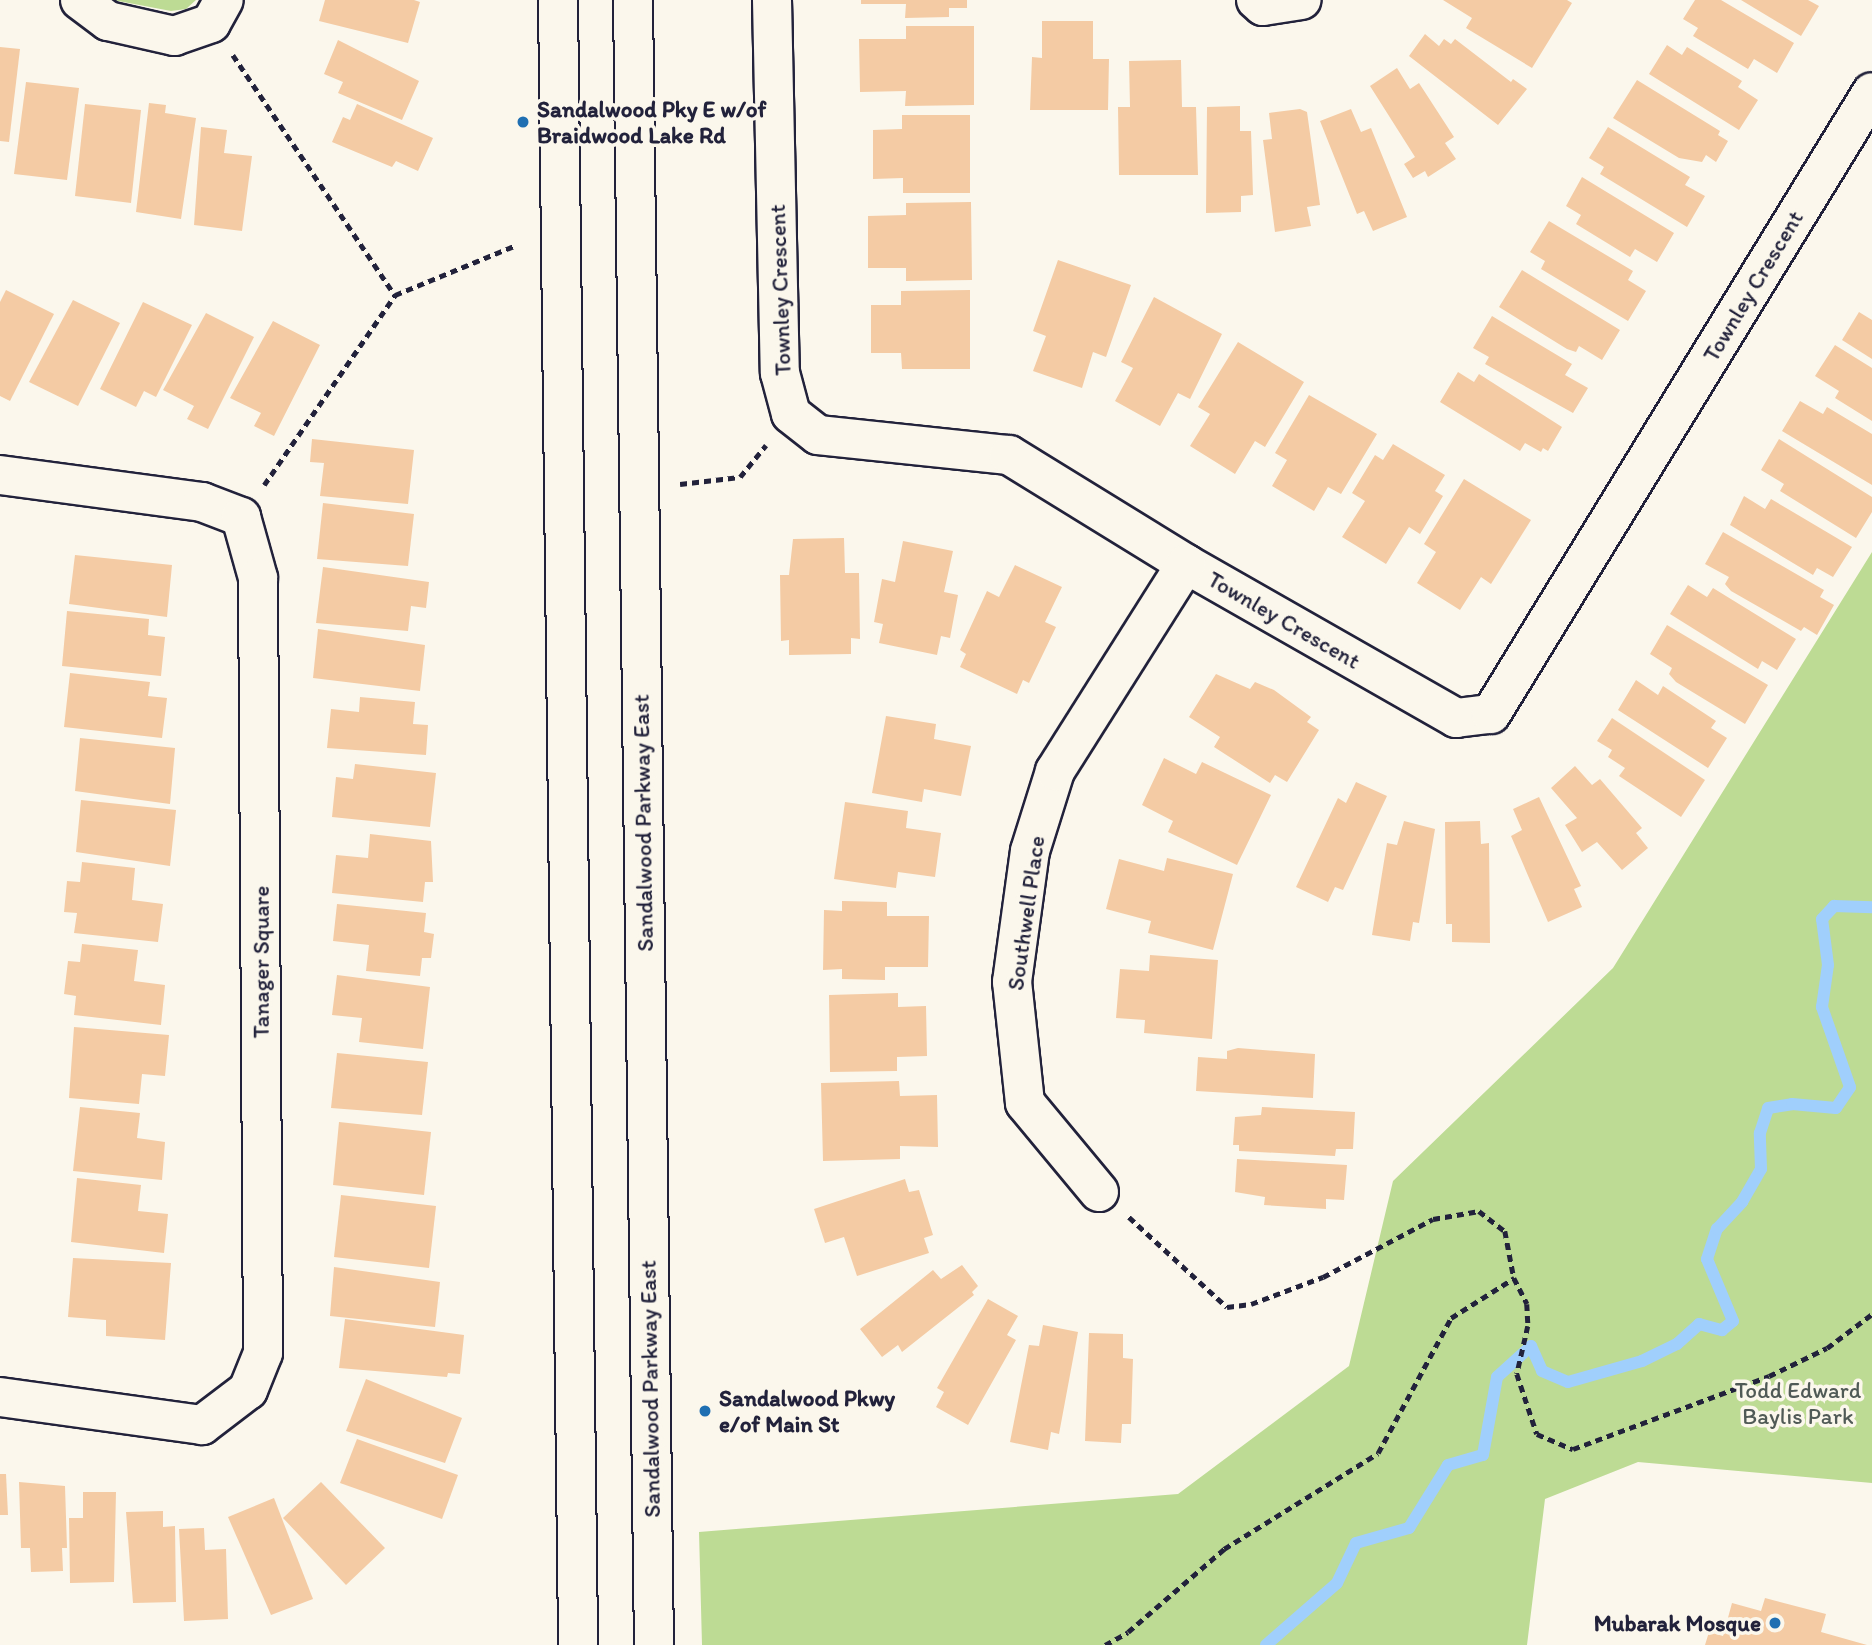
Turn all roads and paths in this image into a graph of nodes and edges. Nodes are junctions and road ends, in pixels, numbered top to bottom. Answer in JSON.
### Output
{"nodes":[{"id":1,"x":80,"y":0,"type":"edge"},
{"id":2,"x":558,"y":0,"type":"edge"},
{"id":3,"x":633,"y":0,"type":"edge"},
{"id":4,"x":772,"y":0,"type":"edge"},
{"id":5,"x":1256,"y":0,"type":"edge"},
{"id":6,"x":1301,"y":0,"type":"edge"},
{"id":7,"x":218,"y":11,"type":"edge"},
{"id":8,"x":1872,"y":92,"type":"edge"},
{"id":9,"x":514,"y":246,"type":"dead end"},
{"id":10,"x":395,"y":295,"type":"junction"},
{"id":11,"x":791,"y":414,"type":"junction"},
{"id":12,"x":0,"y":475,"type":"edge"},
{"id":13,"x":680,"y":484,"type":"dead end"},
{"id":14,"x":242,"y":517,"type":"junction"},
{"id":15,"x":1186,"y":564,"type":"junction"},
{"id":16,"x":1099,"y":1192,"type":"joint"},
{"id":17,"x":1514,"y":1278,"type":"junction"},
{"id":18,"x":1872,"y":1314,"type":"edge"},
{"id":19,"x":0,"y":1397,"type":"edge"},
{"id":20,"x":578,"y":1645,"type":"edge"},
{"id":21,"x":654,"y":1645,"type":"edge"},
{"id":22,"x":1105,"y":1645,"type":"edge"}],
"edges":[{"from":1,"to":7,"type":"street"},
{"from":2,"to":20,"type":"street"},
{"from":3,"to":21,"type":"street","name":"Sandalwood Parkway East"},
{"from":4,"to":11,"type":"street","name":"Townley Crescent"},
{"from":5,"to":6,"type":"street"},
{"from":7,"to":10,"type":"path"},
{"from":8,"to":15,"type":"street","name":"Townley Crescent"},
{"from":9,"to":10,"type":"path"},
{"from":10,"to":14,"type":"path"},
{"from":11,"to":13,"type":"path"},
{"from":11,"to":15,"type":"street","name":"Townley Crescent"},
{"from":12,"to":14,"type":"street"},
{"from":14,"to":19,"type":"street","name":"Tanager Square"},
{"from":15,"to":16,"type":"street","name":"Southwell Place"},
{"from":16,"to":17,"type":"path"},
{"from":17,"to":18,"type":"path"},
{"from":17,"to":22,"type":"path"}]}
